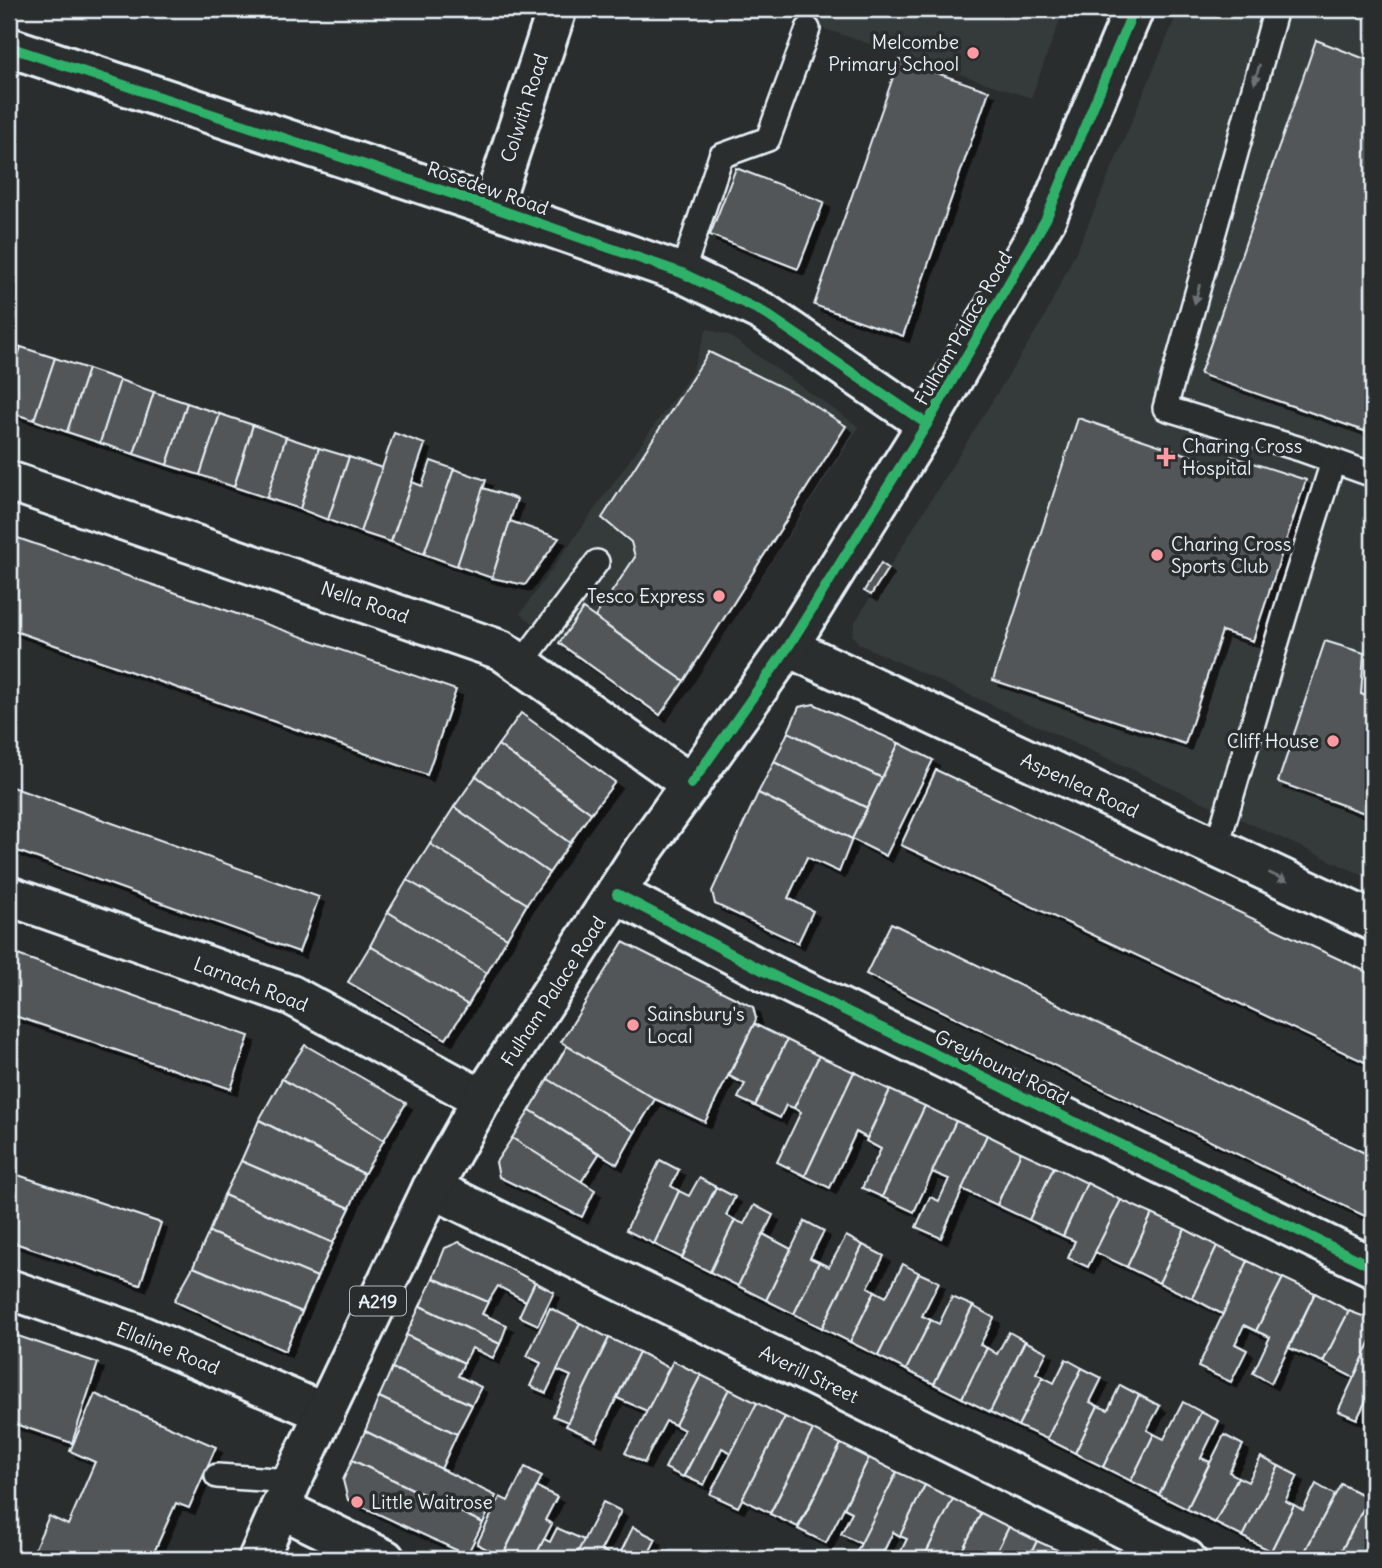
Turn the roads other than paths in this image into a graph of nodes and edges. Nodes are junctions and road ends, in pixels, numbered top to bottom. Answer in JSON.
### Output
{"nodes":[{"id":1,"x":557,"y":9,"type":"edge"},
{"id":2,"x":1133,"y":9,"type":"edge"},
{"id":3,"x":1276,"y":9,"type":"edge"},
{"id":4,"x":808,"y":29,"type":"dead end"},
{"id":5,"x":9,"y":47,"type":"edge"},
{"id":6,"x":492,"y":207,"type":"junction"},
{"id":7,"x":682,"y":273,"type":"junction"},
{"id":8,"x":927,"y":424,"type":"junction"},
{"id":9,"x":1333,"y":463,"type":"junction"},
{"id":10,"x":1373,"y":475,"type":"edge"},
{"id":11,"x":9,"y":481,"type":"edge"},
{"id":12,"x":597,"y":562,"type":"dead end"},
{"id":13,"x":788,"y":647,"type":"junction"},
{"id":14,"x":521,"y":664,"type":"junction"},
{"id":15,"x":691,"y":784,"type":"junction"},
{"id":16,"x":1216,"y":849,"type":"junction"},
{"id":17,"x":617,"y":894,"type":"junction"},
{"id":18,"x":9,"y":896,"type":"edge"},
{"id":19,"x":1373,"y":921,"type":"edge"},
{"id":20,"x":482,"y":1099,"type":"junction"},
{"id":21,"x":432,"y":1188,"type":"junction"},
{"id":22,"x":1373,"y":1266,"type":"edge"},
{"id":23,"x":9,"y":1289,"type":"edge"},
{"id":24,"x":325,"y":1413,"type":"junction"},
{"id":25,"x":218,"y":1476,"type":"dead end"},
{"id":26,"x":286,"y":1495,"type":"junction"},
{"id":27,"x":258,"y":1559,"type":"edge"},
{"id":28,"x":385,"y":1559,"type":"edge"},
{"id":29,"x":1186,"y":1559,"type":"edge"}],
"edges":[{"from":1,"to":6,"type":"street","name":"Colwith Road"},
{"from":2,"to":8,"type":"street","name":"Fulham Palace Road","number":"A219"},
{"from":3,"to":9,"type":"lane","one_way":true},
{"from":4,"to":7,"type":"lane"},
{"from":5,"to":6,"type":"street","name":"Rosedew Road"},
{"from":6,"to":7,"type":"street","name":"Rosedew Road"},
{"from":7,"to":8,"type":"street","name":"Rosedew Road"},
{"from":8,"to":13,"type":"street","name":"Fulham Palace Road","number":"A219"},
{"from":9,"to":10,"type":"lane"},
{"from":9,"to":16,"type":"lane"},
{"from":11,"to":14,"type":"street","name":"Nella Road"},
{"from":12,"to":14,"type":"lane"},
{"from":13,"to":15,"type":"street","name":"Fulham Palace Road","number":"A219"},
{"from":13,"to":16,"type":"street","name":"Aspenlea Road"},
{"from":14,"to":15,"type":"street","name":"Nella Road"},
{"from":15,"to":17,"type":"street","name":"Fulham Palace Road","number":"A219"},
{"from":16,"to":19,"type":"street","name":"Aspenlea Road","one_way":true},
{"from":17,"to":20,"type":"street","name":"Fulham Palace Road","number":"A219"},
{"from":17,"to":22,"type":"street","name":"Greyhound Road"},
{"from":18,"to":20,"type":"street","name":"Larnach Road"},
{"from":20,"to":21,"type":"street","name":"Fulham Palace Road","number":"A219"},
{"from":21,"to":24,"type":"street","name":"Fulham Palace Road","number":"A219"},
{"from":21,"to":29,"type":"street","name":"Averill Street"},
{"from":23,"to":24,"type":"street","name":"Ellaline Road"},
{"from":24,"to":26,"type":"street","name":"Fulham Palace Road","number":"A219"},
{"from":25,"to":26,"type":"lane"},
{"from":26,"to":27,"type":"street","name":"Fulham Palace Road","number":"A219"},
{"from":26,"to":28,"type":"street"}]}
